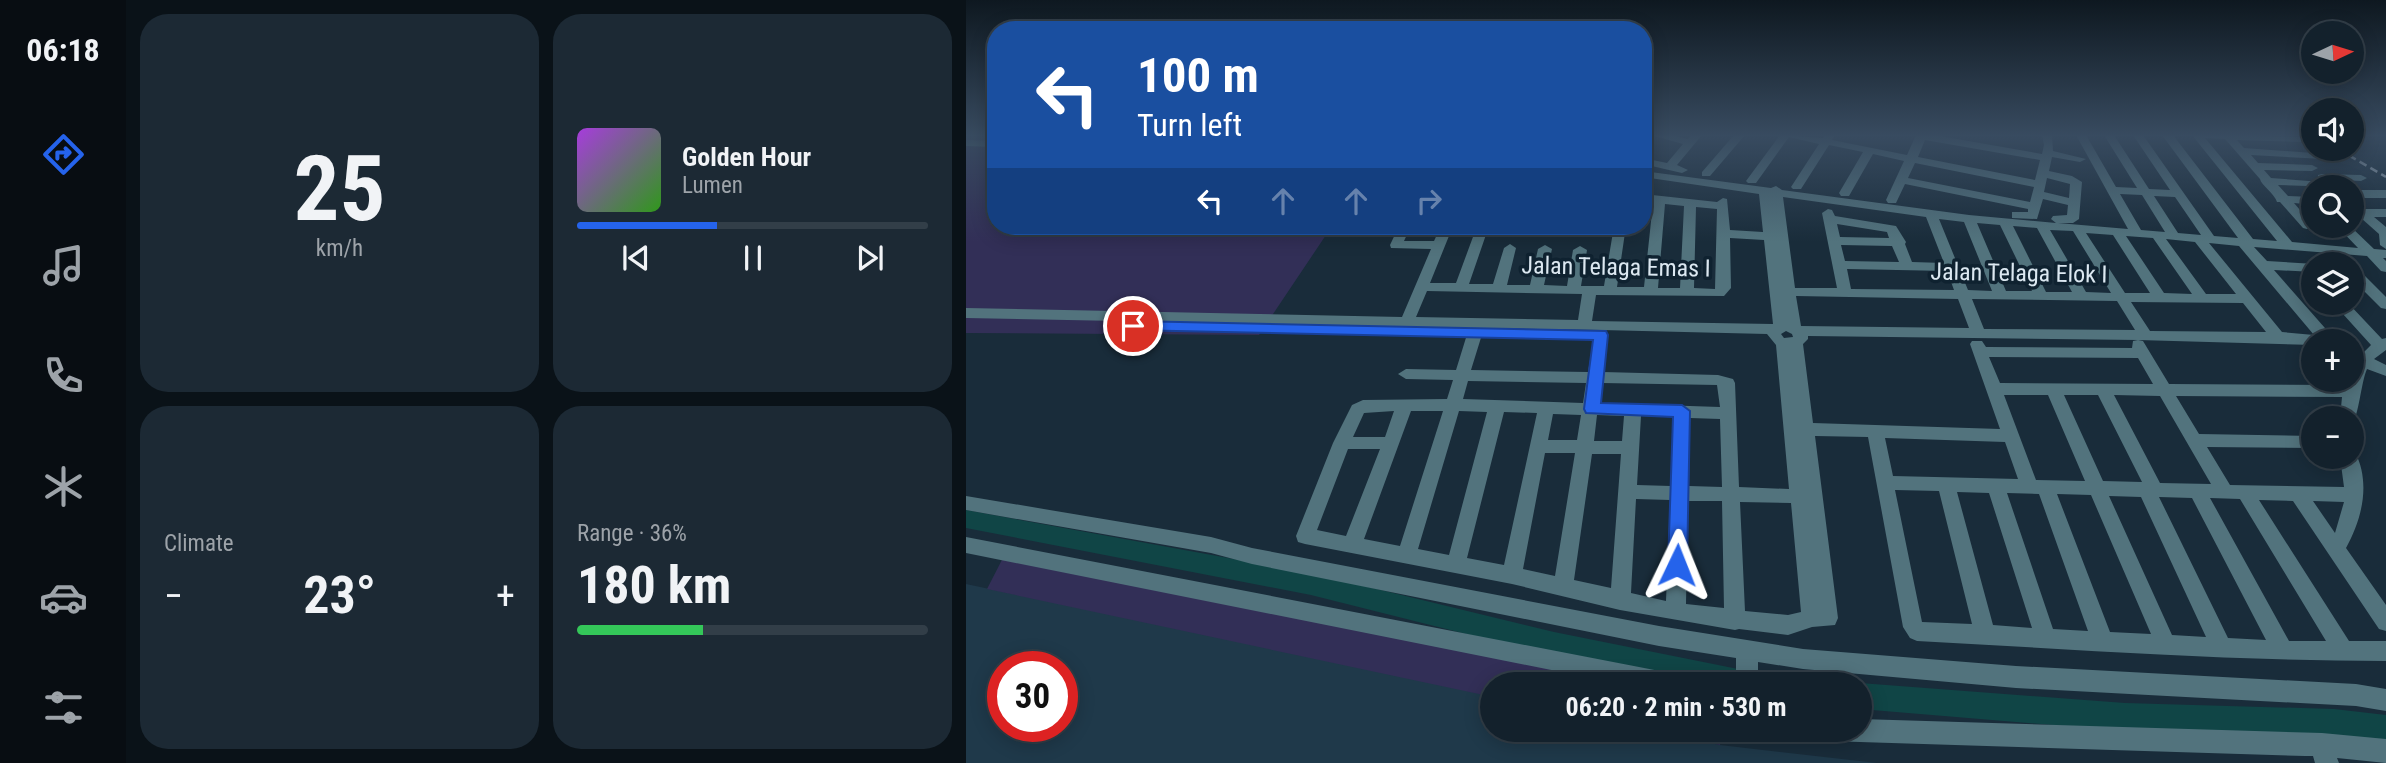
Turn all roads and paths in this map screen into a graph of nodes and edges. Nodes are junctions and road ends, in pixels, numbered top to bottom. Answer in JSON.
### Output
{"nodes":[{"id":1,"x":1689,"y":171,"type":"edge"},
{"id":2,"x":1709,"y":171,"type":"edge"},
{"id":3,"x":1759,"y":171,"type":"edge"},
{"id":4,"x":1807,"y":171,"type":"edge"},
{"id":5,"x":1857,"y":171,"type":"edge"},
{"id":6,"x":1905,"y":171,"type":"edge"},
{"id":7,"x":1957,"y":171,"type":"edge"},
{"id":8,"x":2042,"y":171,"type":"edge"},
{"id":9,"x":2101,"y":171,"type":"edge"},
{"id":10,"x":2132,"y":171,"type":"edge"},
{"id":11,"x":2163,"y":171,"type":"edge"},
{"id":12,"x":2194,"y":171,"type":"edge"},
{"id":13,"x":2226,"y":171,"type":"edge"},
{"id":14,"x":2256,"y":171,"type":"edge"},
{"id":15,"x":1706,"y":174,"type":"junction"},
{"id":16,"x":1652,"y":175,"type":"edge"},
{"id":17,"x":1900,"y":180,"type":"junction"},
{"id":18,"x":1752,"y":181,"type":"junction"},
{"id":19,"x":2265,"y":181,"type":"junction"},
{"id":20,"x":2301,"y":182,"type":"edge"},
{"id":21,"x":1797,"y":187,"type":"junction"},
{"id":22,"x":1770,"y":189,"type":"junction"},
{"id":23,"x":2112,"y":190,"type":"junction"},
{"id":24,"x":2145,"y":191,"type":"junction"},
{"id":25,"x":1844,"y":193,"type":"junction"},
{"id":26,"x":2179,"y":194,"type":"junction"},
{"id":27,"x":2364,"y":194,"type":"edge"},
{"id":28,"x":2386,"y":194,"type":"edge"},
{"id":29,"x":2213,"y":196,"type":"junction"},
{"id":30,"x":1825,"y":197,"type":"junction"},
{"id":31,"x":2039,"y":197,"type":"junction"},
{"id":32,"x":2248,"y":198,"type":"junction"},
{"id":33,"x":1652,"y":199,"type":"edge"},
{"id":34,"x":1659,"y":200,"type":"junction"},
{"id":35,"x":1892,"y":200,"type":"junction"},
{"id":36,"x":2281,"y":200,"type":"junction"},
{"id":37,"x":2301,"y":201,"type":"edge"},
{"id":38,"x":2074,"y":203,"type":"junction"},
{"id":39,"x":1690,"y":204,"type":"junction"},
{"id":40,"x":2364,"y":209,"type":"edge"},
{"id":41,"x":1931,"y":213,"type":"junction"},
{"id":42,"x":2386,"y":213,"type":"edge"},
{"id":43,"x":2364,"y":214,"type":"edge"},
{"id":44,"x":2301,"y":217,"type":"edge"},
{"id":45,"x":1829,"y":219,"type":"junction"},
{"id":46,"x":1969,"y":219,"type":"junction"},
{"id":47,"x":2004,"y":221,"type":"junction"},
{"id":48,"x":2076,"y":227,"type":"junction"},
{"id":49,"x":2116,"y":230,"type":"junction"},
{"id":50,"x":2136,"y":232,"type":"junction"},
{"id":51,"x":2386,"y":233,"type":"edge"},
{"id":52,"x":1723,"y":234,"type":"junction"},
{"id":53,"x":2156,"y":234,"type":"junction"},
{"id":54,"x":1401,"y":235,"type":"edge"},
{"id":55,"x":1443,"y":235,"type":"edge"},
{"id":56,"x":1480,"y":235,"type":"edge"},
{"id":57,"x":1619,"y":235,"type":"edge"},
{"id":58,"x":1770,"y":236,"type":"junction"},
{"id":59,"x":2174,"y":236,"type":"junction"},
{"id":60,"x":2307,"y":238,"type":"edge"},
{"id":61,"x":2355,"y":238,"type":"edge"},
{"id":62,"x":2205,"y":239,"type":"junction"},
{"id":63,"x":1834,"y":241,"type":"junction"},
{"id":64,"x":1900,"y":242,"type":"junction"},
{"id":65,"x":2246,"y":242,"type":"junction"},
{"id":66,"x":1439,"y":245,"type":"junction"},
{"id":67,"x":2287,"y":245,"type":"junction"},
{"id":68,"x":2386,"y":245,"type":"edge"},
{"id":69,"x":1510,"y":248,"type":"dead end"},
{"id":70,"x":2316,"y":248,"type":"junction"},
{"id":71,"x":1545,"y":249,"type":"dead end"},
{"id":72,"x":1580,"y":250,"type":"dead end"},
{"id":73,"x":2371,"y":253,"type":"junction"},
{"id":74,"x":2386,"y":254,"type":"edge"},
{"id":75,"x":2262,"y":264,"type":"junction"},
{"id":76,"x":1839,"y":265,"type":"junction"},
{"id":77,"x":1907,"y":266,"type":"junction"},
{"id":78,"x":1952,"y":267,"type":"junction"},
{"id":79,"x":2386,"y":268,"type":"edge"},
{"id":80,"x":2301,"y":269,"type":"edge"},
{"id":81,"x":2386,"y":274,"type":"edge"},
{"id":82,"x":1421,"y":287,"type":"junction"},
{"id":83,"x":1461,"y":288,"type":"junction"},
{"id":84,"x":1499,"y":288,"type":"junction"},
{"id":85,"x":1536,"y":289,"type":"junction"},
{"id":86,"x":1573,"y":290,"type":"junction"},
{"id":87,"x":1590,"y":290,"type":"junction"},
{"id":88,"x":1610,"y":290,"type":"junction"},
{"id":89,"x":1651,"y":291,"type":"junction"},
{"id":90,"x":1688,"y":292,"type":"junction"},
{"id":91,"x":1789,"y":292,"type":"junction"},
{"id":92,"x":1845,"y":293,"type":"junction"},
{"id":93,"x":1963,"y":295,"type":"junction"},
{"id":94,"x":2001,"y":295,"type":"junction"},
{"id":95,"x":2041,"y":296,"type":"junction"},
{"id":96,"x":2081,"y":296,"type":"junction"},
{"id":97,"x":2121,"y":297,"type":"junction"},
{"id":98,"x":2160,"y":298,"type":"junction"},
{"id":99,"x":2202,"y":298,"type":"junction"},
{"id":100,"x":2247,"y":299,"type":"junction"},
{"id":101,"x":2386,"y":305,"type":"edge"},
{"id":102,"x":966,"y":313,"type":"edge"},
{"id":103,"x":2347,"y":315,"type":"edge"},
{"id":104,"x":1407,"y":322,"type":"junction"},
{"id":105,"x":966,"y":323,"type":"edge"},
{"id":106,"x":1584,"y":325,"type":"junction"},
{"id":107,"x":1476,"y":328,"type":"junction"},
{"id":108,"x":2312,"y":329,"type":"edge"},
{"id":109,"x":1601,"y":335,"type":"junction"},
{"id":110,"x":1788,"y":335,"type":"junction"},
{"id":111,"x":2278,"y":338,"type":"junction"},
{"id":112,"x":2301,"y":341,"type":"edge"},
{"id":113,"x":1978,"y":342,"type":"junction"},
{"id":114,"x":2301,"y":344,"type":"edge"},
{"id":115,"x":2142,"y":345,"type":"junction"},
{"id":116,"x":2370,"y":352,"type":"edge"},
{"id":117,"x":2386,"y":363,"type":"edge"},
{"id":118,"x":2386,"y":371,"type":"edge"},
{"id":119,"x":1406,"y":374,"type":"dead end"},
{"id":120,"x":1462,"y":374,"type":"junction"},
{"id":121,"x":1596,"y":377,"type":"junction"},
{"id":122,"x":1993,"y":388,"type":"junction"},
{"id":123,"x":2053,"y":389,"type":"junction"},
{"id":124,"x":2103,"y":389,"type":"junction"},
{"id":125,"x":2164,"y":390,"type":"junction"},
{"id":126,"x":2301,"y":391,"type":"edge"},
{"id":127,"x":1405,"y":405,"type":"junction"},
{"id":128,"x":1452,"y":405,"type":"junction"},
{"id":129,"x":1497,"y":406,"type":"junction"},
{"id":130,"x":1546,"y":407,"type":"junction"},
{"id":131,"x":1592,"y":409,"type":"junction"},
{"id":132,"x":1633,"y":410,"type":"junction"},
{"id":133,"x":1682,"y":411,"type":"junction"},
{"id":134,"x":1726,"y":412,"type":"junction"},
{"id":135,"x":1805,"y":429,"type":"junction"},
{"id":136,"x":1875,"y":431,"type":"junction"},
{"id":137,"x":2011,"y":436,"type":"junction"},
{"id":138,"x":2194,"y":440,"type":"junction"},
{"id":139,"x":2301,"y":442,"type":"edge"},
{"id":140,"x":1342,"y":443,"type":"junction"},
{"id":141,"x":1392,"y":443,"type":"junction"},
{"id":142,"x":1539,"y":446,"type":"junction"},
{"id":143,"x":1584,"y":446,"type":"junction"},
{"id":144,"x":1630,"y":448,"type":"junction"},
{"id":145,"x":2351,"y":469,"type":"edge"},
{"id":146,"x":1886,"y":483,"type":"junction"},
{"id":147,"x":1946,"y":485,"type":"junction"},
{"id":148,"x":1996,"y":486,"type":"junction"},
{"id":149,"x":2037,"y":487,"type":"junction"},
{"id":150,"x":2097,"y":489,"type":"junction"},
{"id":151,"x":2151,"y":490,"type":"junction"},
{"id":152,"x":2196,"y":491,"type":"junction"},
{"id":153,"x":1628,"y":492,"type":"junction"},
{"id":154,"x":2235,"y":492,"type":"junction"},
{"id":155,"x":1680,"y":494,"type":"junction"},
{"id":156,"x":2298,"y":494,"type":"junction"},
{"id":157,"x":1730,"y":495,"type":"junction"},
{"id":158,"x":2356,"y":495,"type":"junction"},
{"id":159,"x":1798,"y":496,"type":"junction"},
{"id":160,"x":966,"y":503,"type":"edge"},
{"id":161,"x":966,"y":545,"type":"edge"},
{"id":162,"x":1352,"y":545,"type":"junction"},
{"id":163,"x":2336,"y":549,"type":"junction"},
{"id":164,"x":1407,"y":555,"type":"junction"},
{"id":165,"x":1457,"y":565,"type":"junction"},
{"id":166,"x":1512,"y":575,"type":"junction"},
{"id":167,"x":1563,"y":587,"type":"junction"},
{"id":168,"x":1620,"y":601,"type":"junction"},
{"id":169,"x":1676,"y":612,"type":"junction"},
{"id":170,"x":1812,"y":618,"type":"junction"},
{"id":171,"x":1735,"y":621,"type":"junction"},
{"id":172,"x":2386,"y":622,"type":"edge"},
{"id":173,"x":1985,"y":636,"type":"junction"},
{"id":174,"x":2046,"y":639,"type":"junction"},
{"id":175,"x":2103,"y":642,"type":"junction"},
{"id":176,"x":2166,"y":645,"type":"junction"},
{"id":177,"x":2222,"y":648,"type":"junction"},
{"id":178,"x":2283,"y":651,"type":"junction"},
{"id":179,"x":2386,"y":651,"type":"edge"},
{"id":180,"x":2344,"y":652,"type":"junction"},
{"id":181,"x":1747,"y":666,"type":"edge"},
{"id":182,"x":1612,"y":672,"type":"edge"},
{"id":183,"x":2386,"y":699,"type":"edge"},
{"id":184,"x":1872,"y":732,"type":"edge"},
{"id":185,"x":2386,"y":751,"type":"edge"},
{"id":186,"x":2325,"y":754,"type":"edge"}],
"edges":[{"from":1,"to":15,"type":"street"},
{"from":2,"to":15,"type":"street"},
{"from":3,"to":18,"type":"street"},
{"from":4,"to":21,"type":"street"},
{"from":5,"to":25,"type":"street"},
{"from":6,"to":17,"type":"street"},
{"from":7,"to":31,"type":"street"},
{"from":8,"to":31,"type":"street"},
{"from":9,"to":23,"type":"street"},
{"from":10,"to":24,"type":"street"},
{"from":11,"to":26,"type":"street"},
{"from":12,"to":29,"type":"street"},
{"from":13,"to":32,"type":"street"},
{"from":14,"to":19,"type":"street"},
{"from":15,"to":18,"type":"street"},
{"from":16,"to":22,"type":"street"},
{"from":17,"to":31,"type":"street"},
{"from":17,"to":35,"type":"street"},
{"from":18,"to":21,"type":"street"},
{"from":19,"to":20,"type":"street"},
{"from":19,"to":36,"type":"street"},
{"from":21,"to":25,"type":"street"},
{"from":22,"to":30,"type":"street"},
{"from":22,"to":58,"type":"street"},
{"from":22,"to":91,"type":"street"},
{"from":23,"to":24,"type":"street"},
{"from":23,"to":50,"type":"street"},
{"from":24,"to":26,"type":"street"},
{"from":24,"to":59,"type":"street"},
{"from":25,"to":35,"type":"street"},
{"from":26,"to":62,"type":"street"},
{"from":27,"to":28,"type":"street"},
{"from":29,"to":32,"type":"street"},
{"from":29,"to":65,"type":"street"},
{"from":30,"to":41,"type":"street"},
{"from":30,"to":45,"type":"street"},
{"from":31,"to":35,"type":"street"},
{"from":31,"to":38,"type":"street"},
{"from":31,"to":38,"type":"street"},
{"from":31,"to":38,"type":"street"},
{"from":31,"to":47,"type":"street"},
{"from":31,"to":48,"type":"street"},
{"from":31,"to":96,"type":"street"},
{"from":32,"to":67,"type":"street"},
{"from":33,"to":34,"type":"street"},
{"from":34,"to":39,"type":"street"},
{"from":34,"to":89,"type":"street"},
{"from":36,"to":37,"type":"street"},
{"from":36,"to":44,"type":"street"},
{"from":39,"to":52,"type":"street","name":"Jalan Telaga Emas I"},
{"from":39,"to":90,"type":"street"},
{"from":40,"to":42,"type":"street"},
{"from":41,"to":46,"type":"street"},
{"from":41,"to":78,"type":"street"},
{"from":43,"to":51,"type":"street"},
{"from":45,"to":63,"type":"street"},
{"from":45,"to":64,"type":"street"},
{"from":46,"to":47,"type":"street"},
{"from":46,"to":94,"type":"street"},
{"from":47,"to":95,"type":"street"},
{"from":48,"to":49,"type":"street"},
{"from":48,"to":97,"type":"street"},
{"from":49,"to":50,"type":"street"},
{"from":49,"to":98,"type":"street"},
{"from":50,"to":53,"type":"street"},
{"from":51,"to":68,"type":"street"},
{"from":52,"to":58,"type":"street"},
{"from":52,"to":90,"type":"street","name":"Jalan Telaga Emas I"},
{"from":53,"to":59,"type":"street"},
{"from":53,"to":99,"type":"street"},
{"from":54,"to":66,"type":"street"},
{"from":55,"to":66,"type":"street"},
{"from":56,"to":83,"type":"street"},
{"from":57,"to":88,"type":"street"},
{"from":58,"to":110,"type":"street"},
{"from":59,"to":62,"type":"street"},
{"from":60,"to":70,"type":"street"},
{"from":61,"to":73,"type":"street"},
{"from":62,"to":65,"type":"street"},
{"from":62,"to":100,"type":"street"},
{"from":63,"to":64,"type":"street"},
{"from":63,"to":76,"type":"street"},
{"from":64,"to":77,"type":"street"},
{"from":65,"to":67,"type":"street"},
{"from":65,"to":75,"type":"street"},
{"from":66,"to":82,"type":"street"},
{"from":67,"to":70,"type":"street"},
{"from":69,"to":84,"type":"street"},
{"from":70,"to":73,"type":"street"},
{"from":71,"to":85,"type":"street"},
{"from":72,"to":86,"type":"street"},
{"from":73,"to":74,"type":"street"},
{"from":73,"to":79,"type":"street"},
{"from":75,"to":80,"type":"street"},
{"from":75,"to":108,"type":"street"},
{"from":76,"to":77,"type":"street"},
{"from":76,"to":92,"type":"street"},
{"from":77,"to":78,"type":"street"},
{"from":78,"to":93,"type":"street"},
{"from":81,"to":101,"type":"street"},
{"from":82,"to":83,"type":"street","name":"Jalan Telaga Emas I"},
{"from":82,"to":104,"type":"street"},
{"from":83,"to":84,"type":"street","name":"Jalan Telaga Emas I"},
{"from":84,"to":85,"type":"street","name":"Jalan Telaga Emas I"},
{"from":85,"to":86,"type":"street","name":"Jalan Telaga Emas I"},
{"from":86,"to":87,"type":"street","name":"Jalan Telaga Emas I"},
{"from":87,"to":88,"type":"street","name":"Jalan Telaga Emas I"},
{"from":87,"to":106,"type":"street"},
{"from":88,"to":89,"type":"street","name":"Jalan Telaga Emas I"},
{"from":89,"to":90,"type":"street","name":"Jalan Telaga Emas I"},
{"from":91,"to":92,"type":"street","name":"Jalan Telaga Elok I"},
{"from":91,"to":110,"type":"street"},
{"from":92,"to":93,"type":"street","name":"Jalan Telaga Elok I"},
{"from":93,"to":94,"type":"street","name":"Jalan Telaga Elok I"},
{"from":93,"to":113,"type":"street"},
{"from":94,"to":95,"type":"street","name":"Jalan Telaga Elok I"},
{"from":95,"to":96,"type":"street","name":"Jalan Telaga Elok I"},
{"from":96,"to":97,"type":"street","name":"Jalan Telaga Elok I"},
{"from":97,"to":98,"type":"street","name":"Jalan Telaga Elok I"},
{"from":97,"to":115,"type":"street"},
{"from":98,"to":99,"type":"street","name":"Jalan Telaga Elok I"},
{"from":99,"to":100,"type":"street","name":"Jalan Telaga Elok I"},
{"from":100,"to":111,"type":"street"},
{"from":102,"to":104,"type":"street"},
{"from":103,"to":116,"type":"street"},
{"from":104,"to":107,"type":"street"},
{"from":105,"to":107,"type":"street"},
{"from":106,"to":107,"type":"street"},
{"from":106,"to":110,"type":"street"},
{"from":107,"to":109,"type":"street"},
{"from":107,"to":120,"type":"street"},
{"from":109,"to":110,"type":"street"},
{"from":109,"to":121,"type":"street"},
{"from":110,"to":113,"type":"street"},
{"from":110,"to":135,"type":"street"},
{"from":110,"to":159,"type":"street"},
{"from":111,"to":112,"type":"street"},
{"from":111,"to":115,"type":"street"},
{"from":113,"to":115,"type":"street"},
{"from":113,"to":122,"type":"street"},
{"from":114,"to":115,"type":"street"},
{"from":115,"to":125,"type":"street"},
{"from":116,"to":117,"type":"street"},
{"from":116,"to":118,"type":"street"},
{"from":119,"to":120,"type":"street"},
{"from":120,"to":121,"type":"street"},
{"from":120,"to":128,"type":"street"},
{"from":121,"to":131,"type":"street"},
{"from":121,"to":134,"type":"street"},
{"from":122,"to":123,"type":"street"},
{"from":122,"to":137,"type":"street"},
{"from":123,"to":124,"type":"street"},
{"from":123,"to":150,"type":"street"},
{"from":124,"to":125,"type":"street"},
{"from":124,"to":151,"type":"street"},
{"from":125,"to":126,"type":"street"},
{"from":125,"to":138,"type":"street"},
{"from":127,"to":128,"type":"street"},
{"from":127,"to":140,"type":"street"},
{"from":127,"to":141,"type":"street"},
{"from":128,"to":129,"type":"street"},
{"from":128,"to":164,"type":"street"},
{"from":129,"to":130,"type":"street"},
{"from":129,"to":165,"type":"street"},
{"from":130,"to":131,"type":"street"},
{"from":130,"to":142,"type":"street"},
{"from":131,"to":132,"type":"street"},
{"from":131,"to":143,"type":"street"},
{"from":132,"to":133,"type":"street"},
{"from":132,"to":144,"type":"street"},
{"from":133,"to":134,"type":"street"},
{"from":133,"to":155,"type":"street"},
{"from":134,"to":157,"type":"street"},
{"from":135,"to":136,"type":"street"},
{"from":135,"to":170,"type":"street"},
{"from":136,"to":137,"type":"street"},
{"from":136,"to":146,"type":"street"},
{"from":137,"to":149,"type":"street"},
{"from":138,"to":139,"type":"street"},
{"from":138,"to":154,"type":"street"},
{"from":140,"to":141,"type":"street"},
{"from":140,"to":162,"type":"street"},
{"from":141,"to":162,"type":"street"},
{"from":142,"to":143,"type":"street"},
{"from":142,"to":166,"type":"street"},
{"from":143,"to":144,"type":"street"},
{"from":143,"to":167,"type":"street"},
{"from":144,"to":153,"type":"street"},
{"from":145,"to":158,"type":"street"},
{"from":146,"to":147,"type":"street"},
{"from":146,"to":173,"type":"street"},
{"from":147,"to":148,"type":"street"},
{"from":147,"to":173,"type":"street"},
{"from":148,"to":149,"type":"street"},
{"from":148,"to":174,"type":"street"},
{"from":149,"to":150,"type":"street"},
{"from":149,"to":175,"type":"street"},
{"from":150,"to":151,"type":"street"},
{"from":150,"to":176,"type":"street"},
{"from":151,"to":152,"type":"street"},
{"from":151,"to":177,"type":"street"},
{"from":152,"to":154,"type":"street"},
{"from":152,"to":178,"type":"street"},
{"from":153,"to":155,"type":"street"},
{"from":153,"to":168,"type":"street"},
{"from":154,"to":156,"type":"street"},
{"from":154,"to":180,"type":"street"},
{"from":155,"to":157,"type":"street"},
{"from":155,"to":169,"type":"street"},
{"from":156,"to":158,"type":"street"},
{"from":156,"to":163,"type":"street"},
{"from":157,"to":159,"type":"street"},
{"from":157,"to":171,"type":"street"},
{"from":158,"to":163,"type":"street"},
{"from":159,"to":170,"type":"street"},
{"from":160,"to":181,"type":"street"},
{"from":161,"to":182,"type":"street"},
{"from":162,"to":164,"type":"street"},
{"from":163,"to":172,"type":"street"},
{"from":164,"to":165,"type":"street"},
{"from":165,"to":166,"type":"street"},
{"from":166,"to":167,"type":"street"},
{"from":167,"to":168,"type":"street"},
{"from":168,"to":169,"type":"street"},
{"from":169,"to":171,"type":"street"},
{"from":170,"to":171,"type":"street"},
{"from":173,"to":174,"type":"street"},
{"from":174,"to":175,"type":"street"},
{"from":175,"to":176,"type":"street"},
{"from":176,"to":177,"type":"street"},
{"from":177,"to":178,"type":"street"},
{"from":178,"to":180,"type":"street"},
{"from":179,"to":180,"type":"street"},
{"from":181,"to":183,"type":"street"},
{"from":184,"to":186,"type":"street"},
{"from":185,"to":186,"type":"street"}]}
